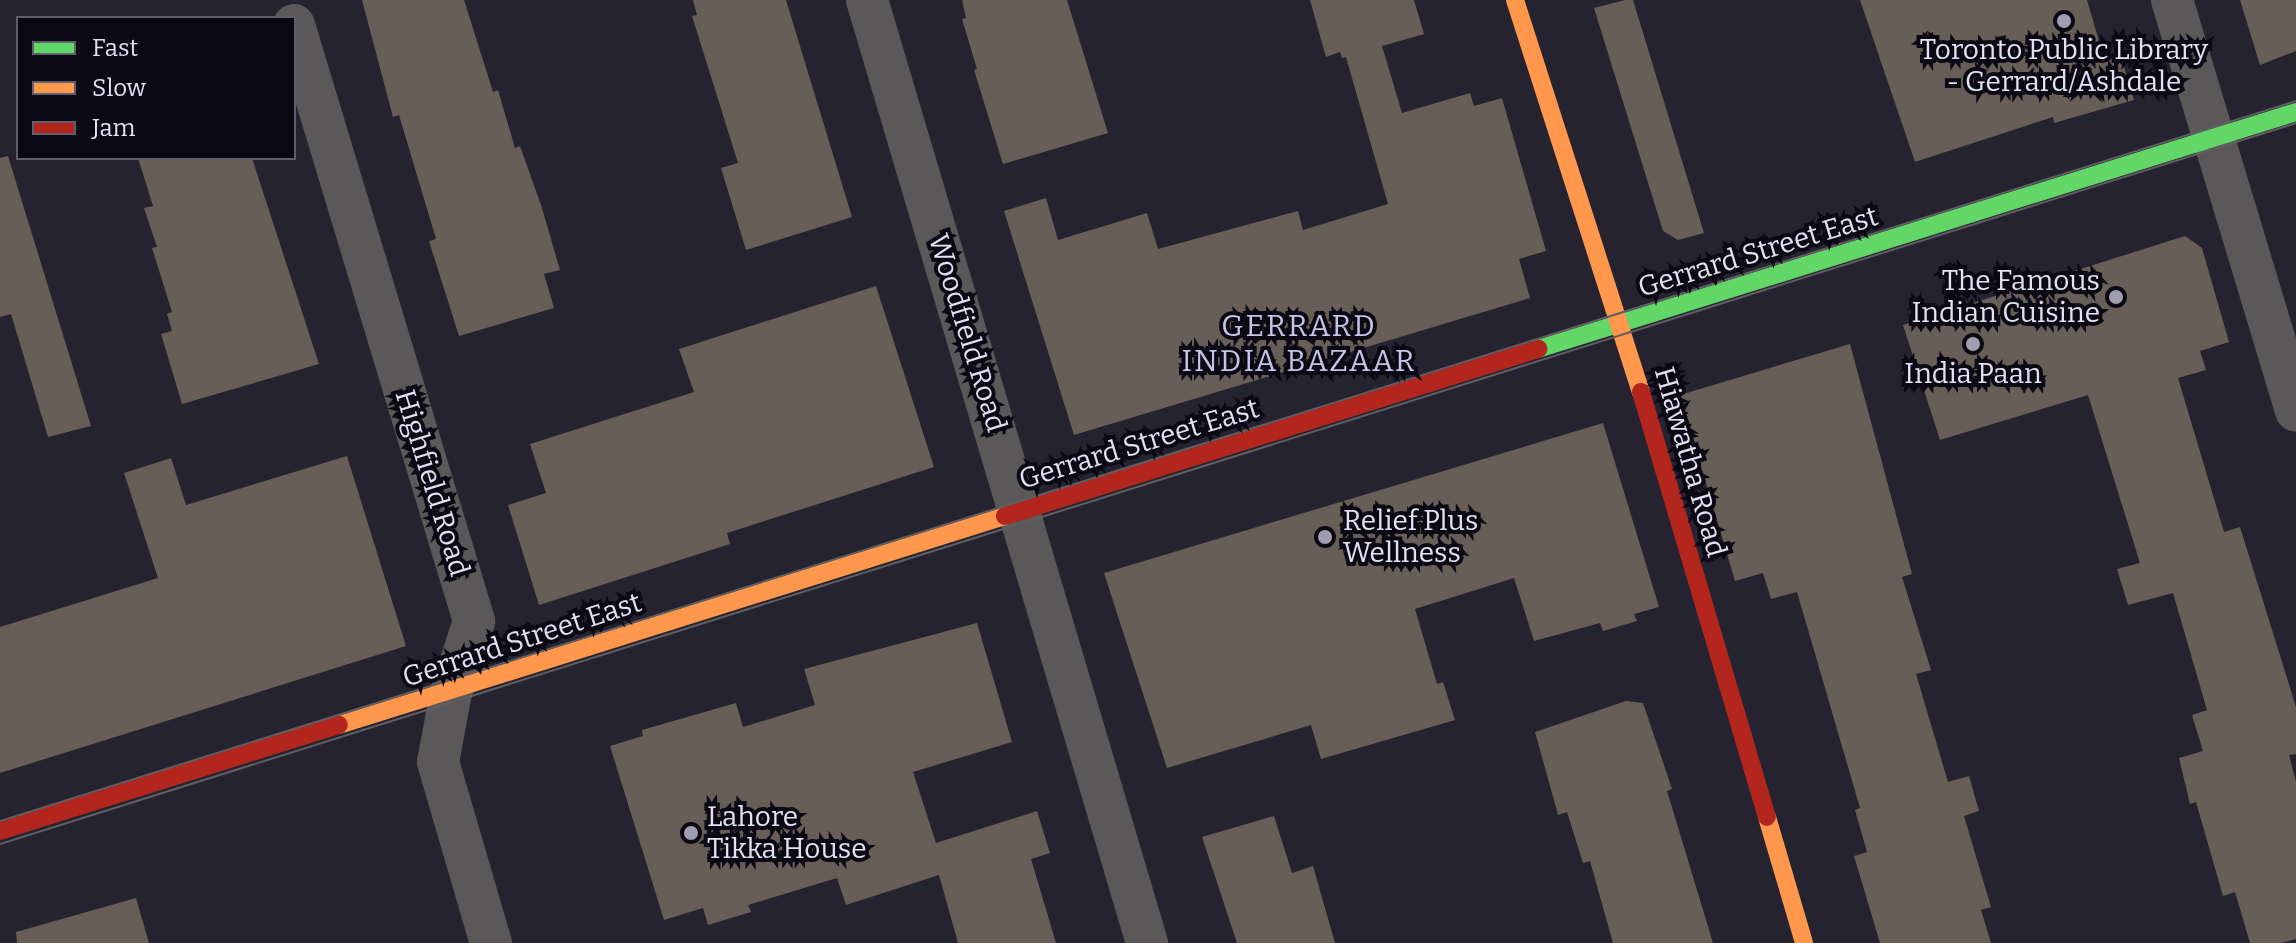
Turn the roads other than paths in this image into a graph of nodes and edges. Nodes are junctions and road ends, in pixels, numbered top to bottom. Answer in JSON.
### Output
{"nodes":[{"id":1,"x":867,"y":0,"type":"edge"},
{"id":2,"x":1515,"y":0,"type":"edge"},
{"id":3,"x":2172,"y":0,"type":"edge"},
{"id":4,"x":296,"y":32,"type":"edge"},
{"id":5,"x":2296,"y":112,"type":"edge"},
{"id":6,"x":2214,"y":139,"type":"junction"},
{"id":7,"x":1621,"y":325,"type":"junction"},
{"id":8,"x":2296,"y":411,"type":"edge"},
{"id":9,"x":1020,"y":511,"type":"junction"},
{"id":10,"x":451,"y":692,"type":"junction"},
{"id":11,"x":0,"y":831,"type":"edge"},
{"id":12,"x":491,"y":943,"type":"edge"},
{"id":13,"x":1147,"y":943,"type":"edge"},
{"id":14,"x":1804,"y":943,"type":"edge"}],
"edges":[{"from":1,"to":9,"type":"street","name":"Woodfield Road"},
{"from":2,"to":7,"type":"main road","name":"Hiawatha Road"},
{"from":3,"to":6,"type":"street"},
{"from":4,"to":10,"type":"street","name":"Highfield Road"},
{"from":5,"to":6,"type":"main road","name":"Gerrard Street East"},
{"from":6,"to":7,"type":"main road","name":"Gerrard Street East"},
{"from":6,"to":8,"type":"street"},
{"from":7,"to":9,"type":"main road","name":"Gerrard Street East"},
{"from":7,"to":14,"type":"main road","name":"Hiawatha Road"},
{"from":9,"to":10,"type":"main road","name":"Gerrard Street East"},
{"from":9,"to":13,"type":"street","name":"Woodfield Road"},
{"from":10,"to":11,"type":"main road","name":"Gerrard Street East"},
{"from":10,"to":12,"type":"street","name":"Highfield Road"}]}
